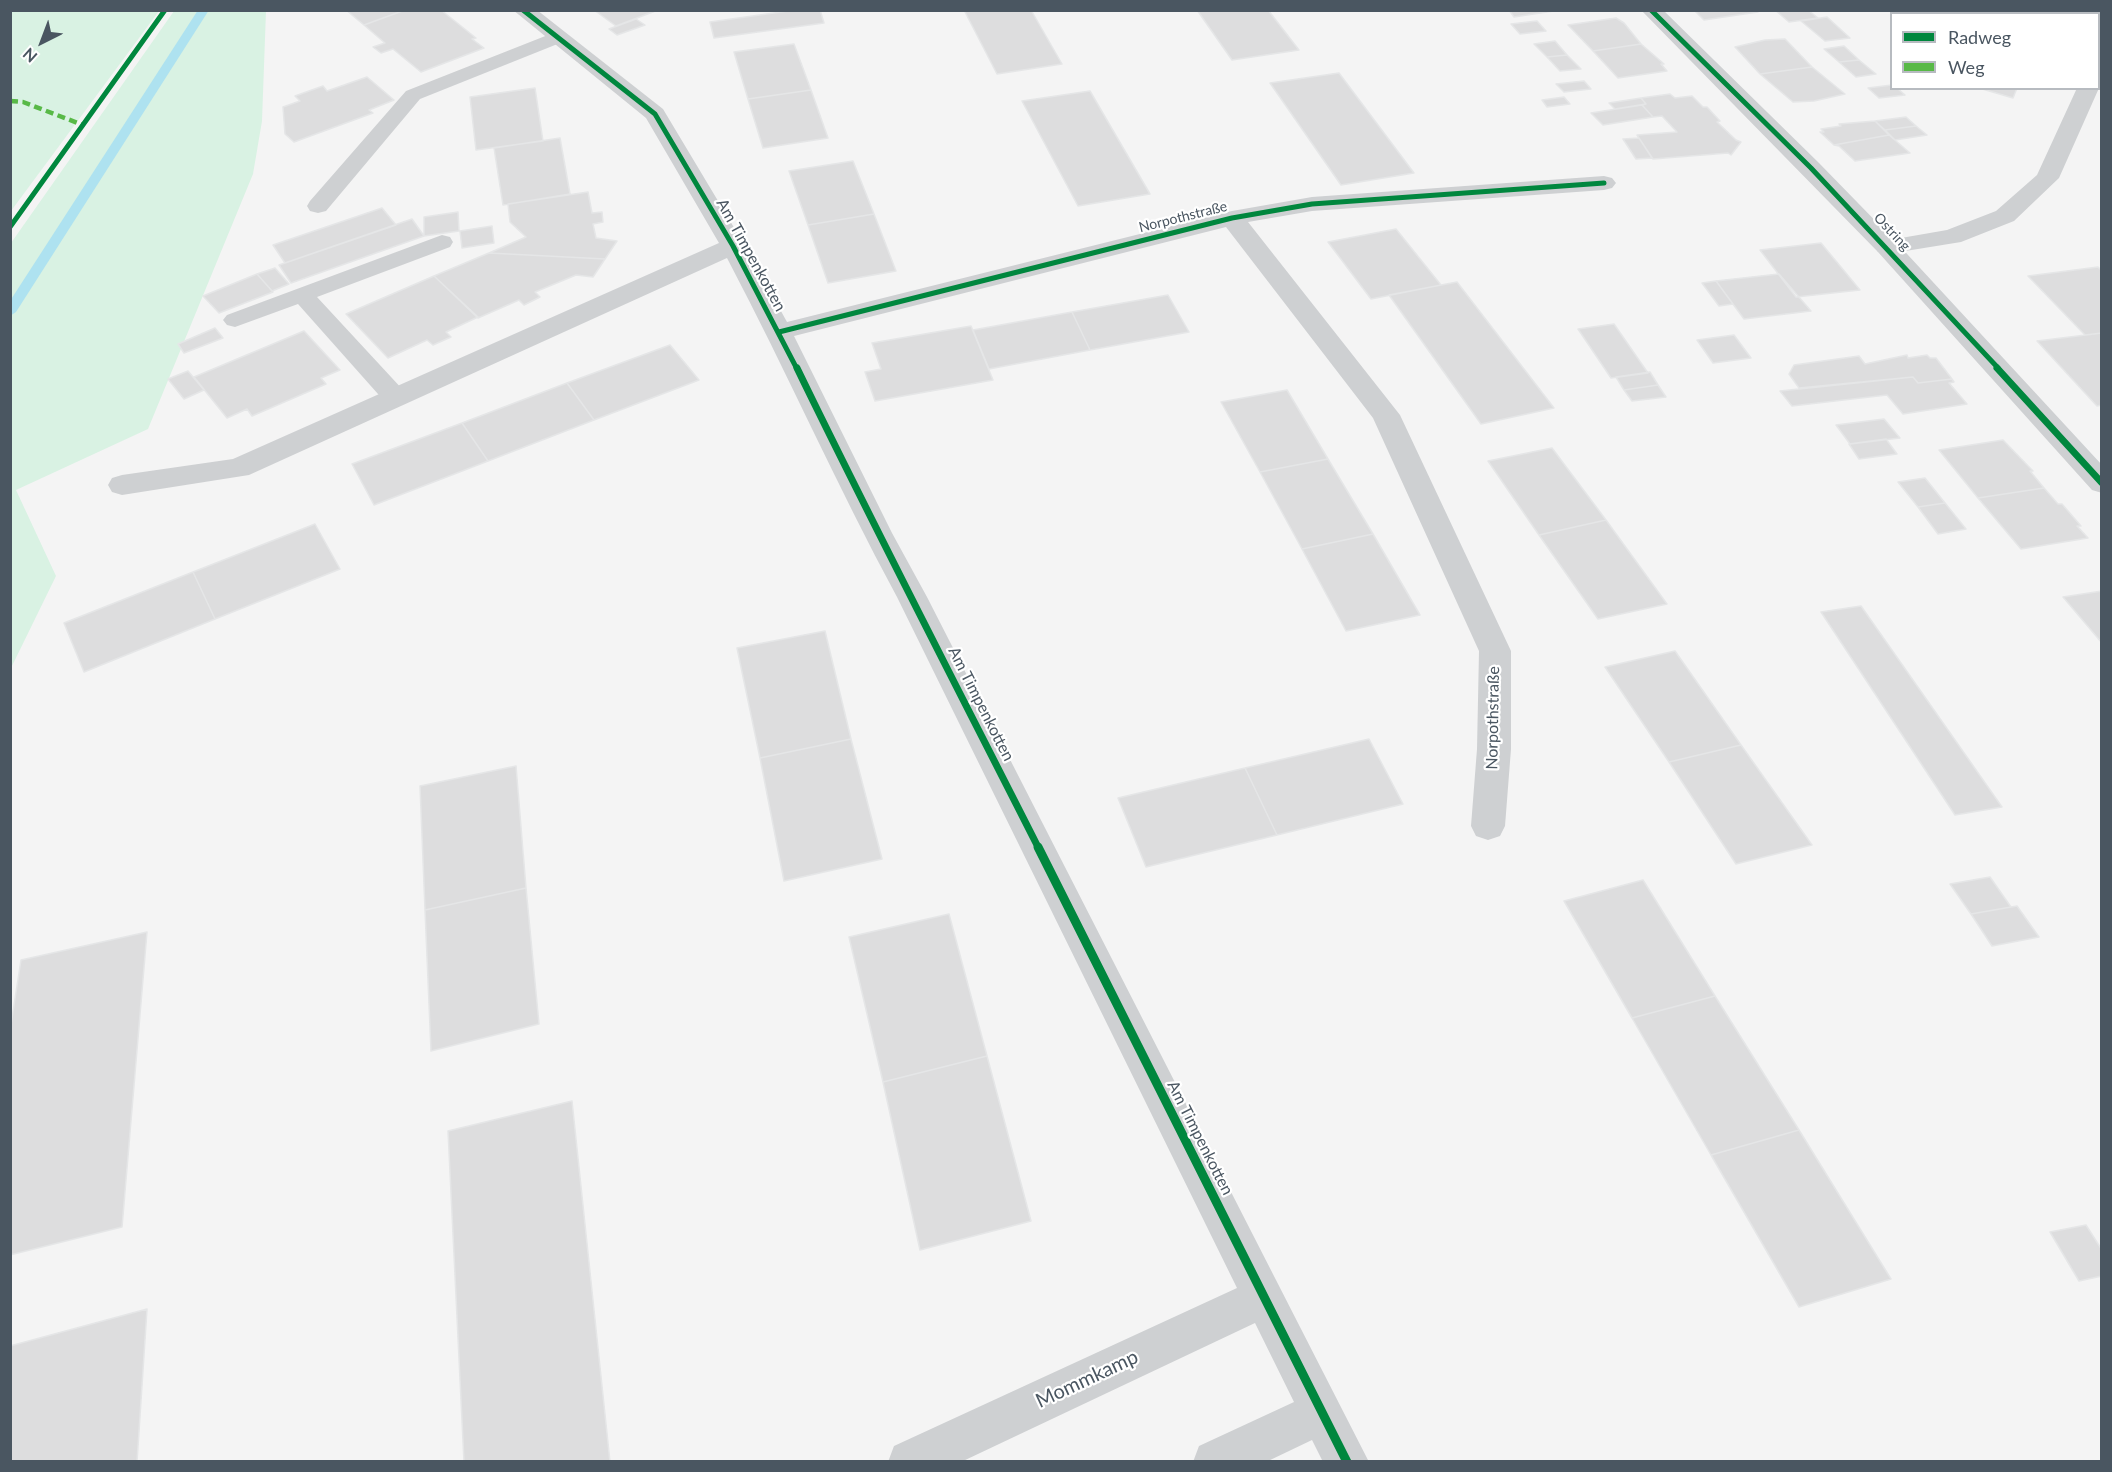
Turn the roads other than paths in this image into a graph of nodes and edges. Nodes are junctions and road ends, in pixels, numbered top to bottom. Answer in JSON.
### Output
{"nodes":[{"id":1,"x":523,"y":10,"type":"edge"},
{"id":2,"x":1651,"y":10,"type":"edge"},
{"id":3,"x":558,"y":37,"type":"junction"},
{"id":4,"x":2087,"y":90,"type":"edge"},
{"id":5,"x":1604,"y":183,"type":"dead end"},
{"id":6,"x":318,"y":206,"type":"dead end"},
{"id":7,"x":1232,"y":218,"type":"junction"},
{"id":8,"x":442,"y":242,"type":"dead end"},
{"id":9,"x":733,"y":246,"type":"junction"},
{"id":10,"x":1887,"y":247,"type":"junction"},
{"id":11,"x":302,"y":294,"type":"junction"},
{"id":12,"x":235,"y":320,"type":"dead end"},
{"id":13,"x":778,"y":332,"type":"junction"},
{"id":14,"x":395,"y":398,"type":"junction"},
{"id":15,"x":2102,"y":483,"type":"edge"},
{"id":16,"x":122,"y":486,"type":"dead end"},
{"id":17,"x":1488,"y":826,"type":"dead end"},
{"id":18,"x":1264,"y":1297,"type":"junction"},
{"id":19,"x":1322,"y":1413,"type":"junction"},
{"id":20,"x":910,"y":1461,"type":"edge"},
{"id":21,"x":1215,"y":1461,"type":"edge"},
{"id":22,"x":1347,"y":1461,"type":"edge"}],
"edges":[{"from":1,"to":3,"type":"street","name":"Am Timpenkotten"},
{"from":2,"to":10,"type":"street","name":"Ostring"},
{"from":3,"to":6,"type":"lane"},
{"from":3,"to":9,"type":"street","name":"Am Timpenkotten"},
{"from":4,"to":10,"type":"street"},
{"from":5,"to":7,"type":"street","name":"Norpothstraße"},
{"from":7,"to":13,"type":"street","name":"Norpothstraße"},
{"from":7,"to":17,"type":"street","name":"Norpothstraße"},
{"from":8,"to":11,"type":"lane"},
{"from":9,"to":13,"type":"street","name":"Am Timpenkotten"},
{"from":9,"to":14,"type":"street","name":"Am Timpenkotten"},
{"from":10,"to":15,"type":"street","name":"Ostring"},
{"from":11,"to":12,"type":"lane"},
{"from":11,"to":14,"type":"lane"},
{"from":13,"to":18,"type":"street","name":"Am Timpenkotten"},
{"from":14,"to":16,"type":"street","name":"Am Timpenkotten"},
{"from":18,"to":19,"type":"street","name":"Am Timpenkotten"},
{"from":18,"to":20,"type":"street","name":"Mommkamp"},
{"from":19,"to":21,"type":"street"},
{"from":19,"to":22,"type":"street","name":"Am Timpenkotten"}]}
